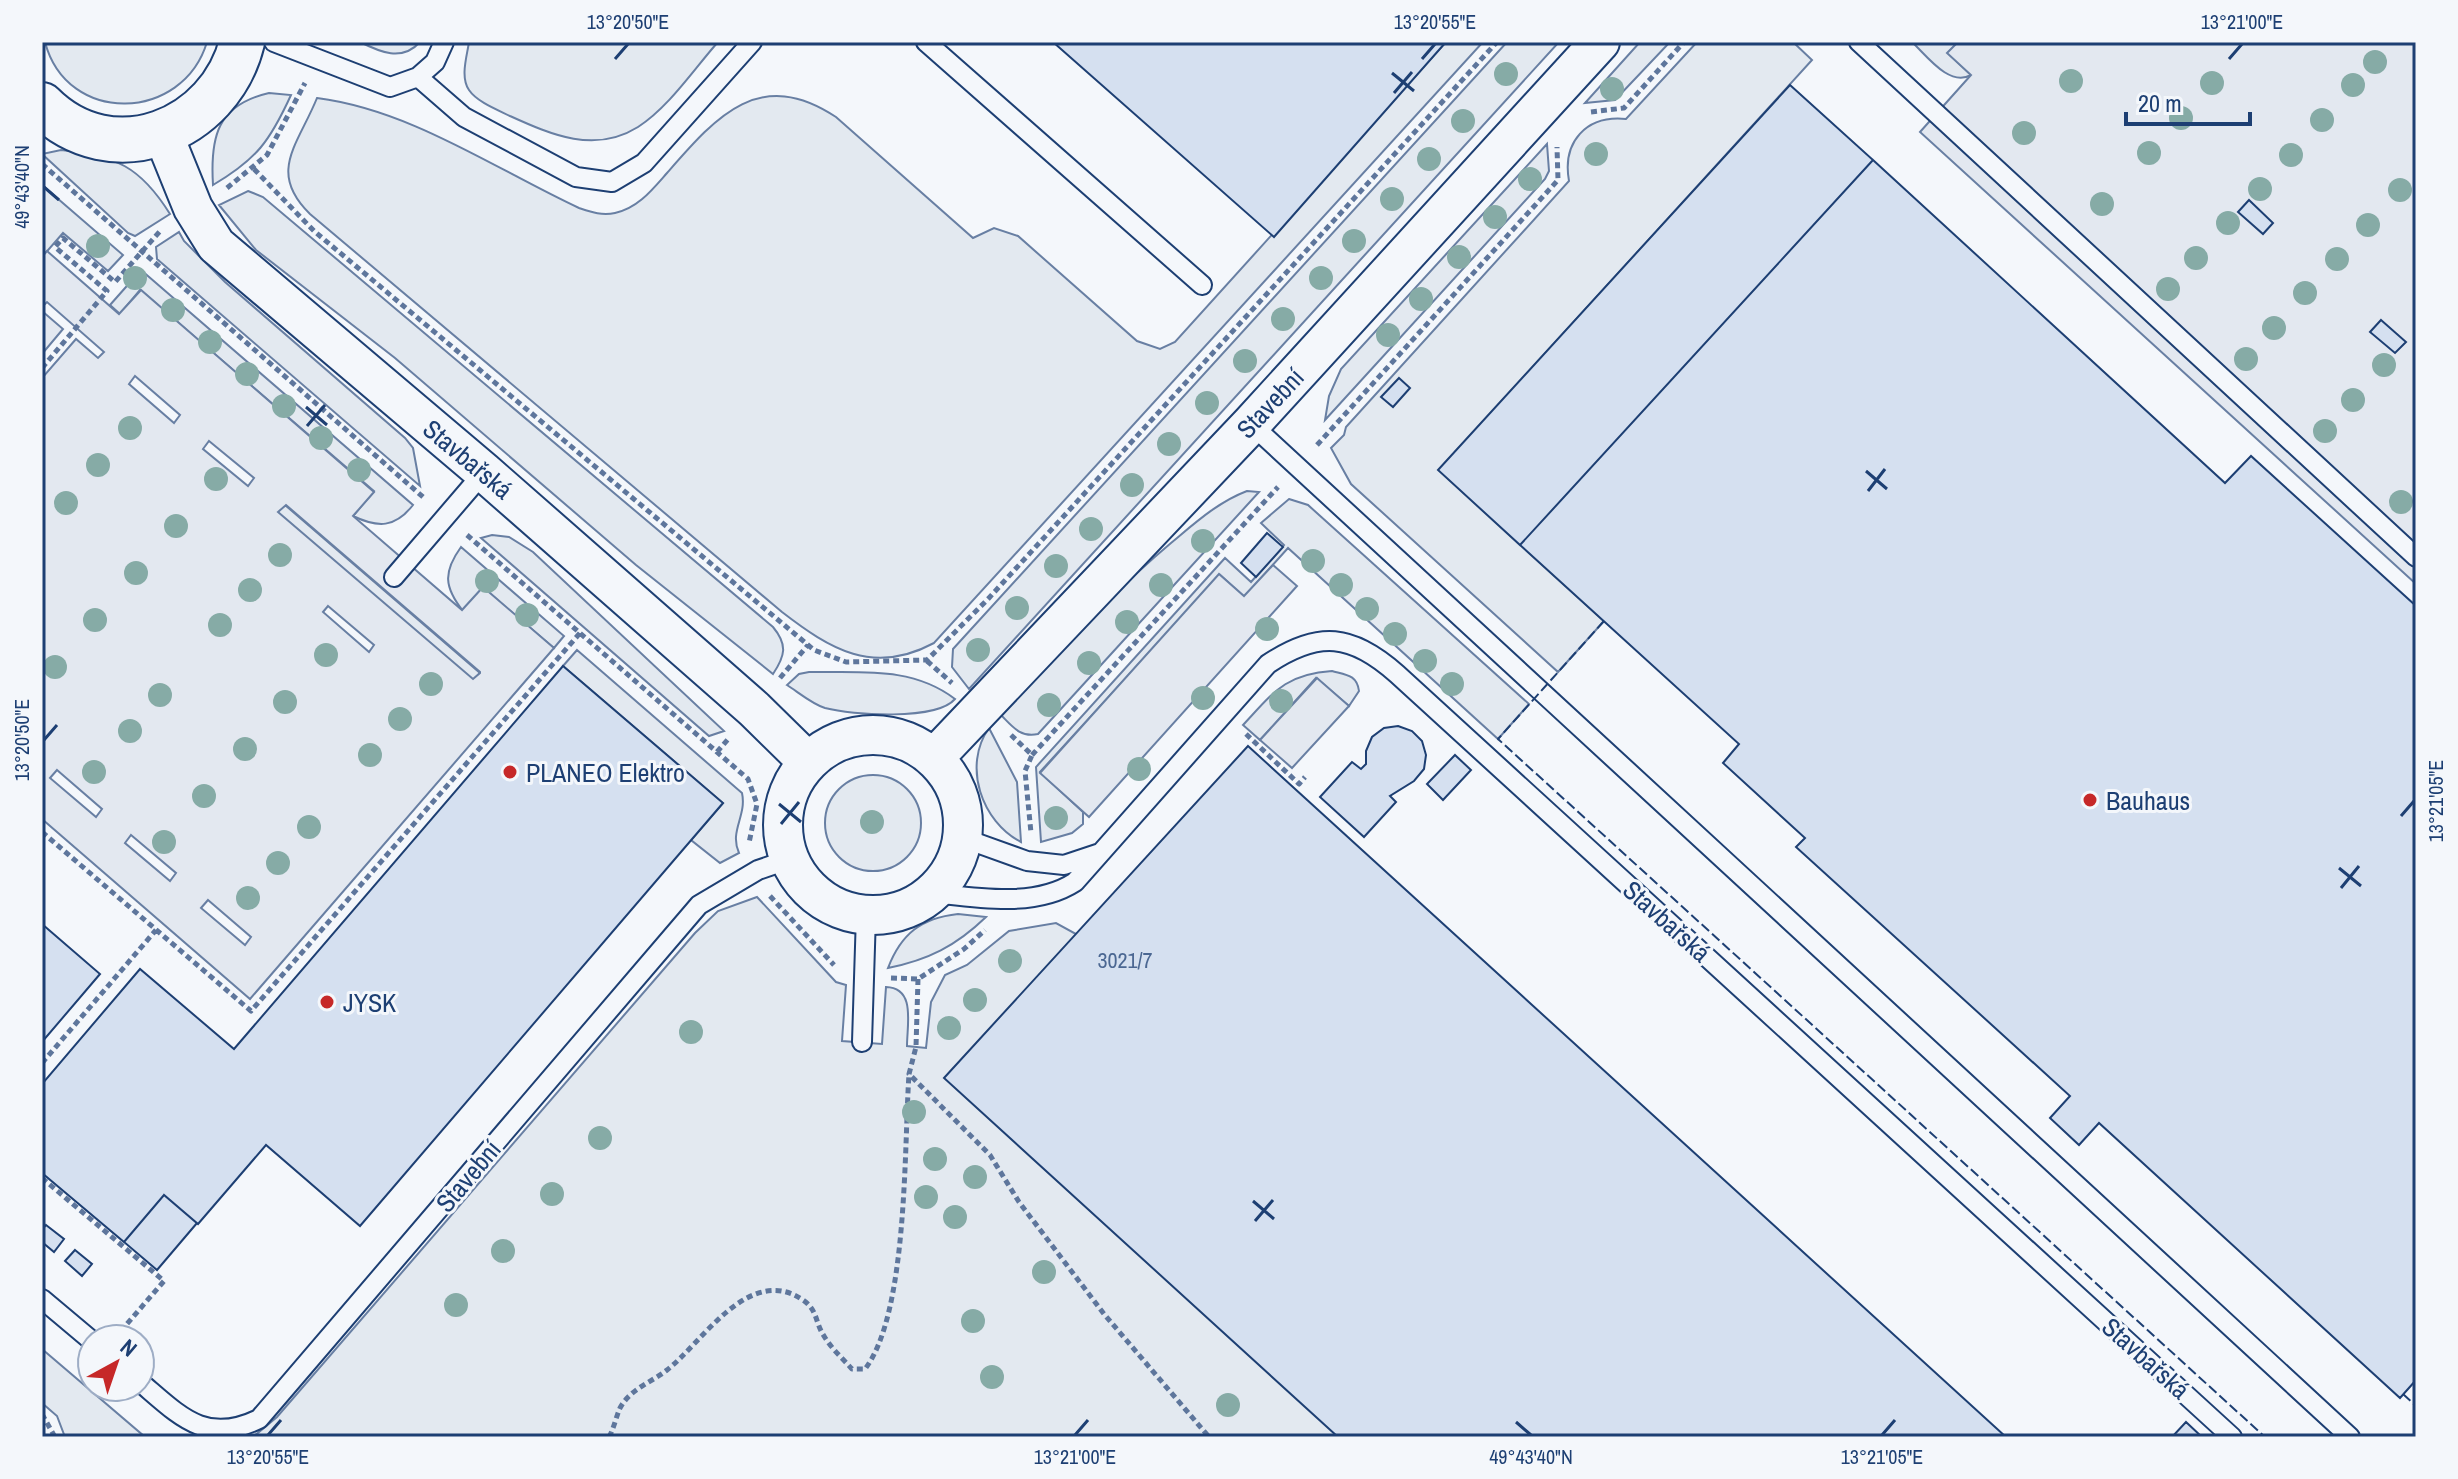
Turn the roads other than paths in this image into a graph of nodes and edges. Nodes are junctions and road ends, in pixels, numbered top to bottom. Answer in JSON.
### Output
{"nodes":[{"id":1,"x":242,"y":42,"type":"edge"},
{"id":2,"x":274,"y":42,"type":"edge"},
{"id":3,"x":444,"y":42,"type":"edge"},
{"id":4,"x":752,"y":42,"type":"edge"},
{"id":5,"x":926,"y":42,"type":"edge"},
{"id":6,"x":1600,"y":42,"type":"edge"},
{"id":7,"x":1859,"y":42,"type":"edge"},
{"id":8,"x":418,"y":77,"type":"junction"},
{"id":9,"x":42,"y":105,"type":"edge"},
{"id":10,"x":163,"y":134,"type":"junction"},
{"id":11,"x":1202,"y":285,"type":"dead end"},
{"id":12,"x":1251,"y":424,"type":"junction"},
{"id":13,"x":484,"y":472,"type":"junction"},
{"id":14,"x":2416,"y":557,"type":"edge"},
{"id":15,"x":394,"y":577,"type":"dead end"},
{"id":16,"x":934,"y":758,"type":"junction"},
{"id":17,"x":808,"y":762,"type":"junction"},
{"id":18,"x":963,"y":838,"type":"junction"},
{"id":19,"x":1100,"y":853,"type":"junction"},
{"id":20,"x":774,"y":865,"type":"junction"},
{"id":21,"x":933,"y":893,"type":"junction"},
{"id":22,"x":866,"y":915,"type":"junction"},
{"id":23,"x":862,"y":1042,"type":"dead end"},
{"id":24,"x":42,"y":1299,"type":"edge"},
{"id":25,"x":76,"y":1328,"type":"edge"},
{"id":26,"x":156,"y":1394,"type":"edge"},
{"id":27,"x":2232,"y":1437,"type":"edge"},
{"id":28,"x":2350,"y":1437,"type":"edge"}],
"edges":[{"from":1,"to":10,"type":"street"},
{"from":2,"to":8,"type":"lane"},
{"from":3,"to":8,"type":"lane"},
{"from":4,"to":8,"type":"lane"},
{"from":5,"to":11,"type":"lane"},
{"from":6,"to":12,"type":"street","name":"Stavební"},
{"from":7,"to":14,"type":"lane"},
{"from":9,"to":10,"type":"street"},
{"from":10,"to":13,"type":"street","name":"Stavbařská"},
{"from":12,"to":16,"type":"street","name":"Stavební"},
{"from":12,"to":28,"type":"lane"},
{"from":13,"to":15,"type":"lane"},
{"from":13,"to":17,"type":"street","name":"Stavbařská"},
{"from":16,"to":17,"type":"street"},
{"from":16,"to":18,"type":"street"},
{"from":17,"to":20,"type":"street"},
{"from":18,"to":19,"type":"lane"},
{"from":18,"to":21,"type":"street"},
{"from":19,"to":21,"type":"lane","name":"Stavbařská"},
{"from":19,"to":27,"type":"lane","name":"Stavbařská"},
{"from":20,"to":22,"type":"street"},
{"from":20,"to":26,"type":"lane","name":"Stavební"},
{"from":21,"to":22,"type":"street"},
{"from":22,"to":23,"type":"lane"},
{"from":24,"to":25,"type":"lane"}]}
